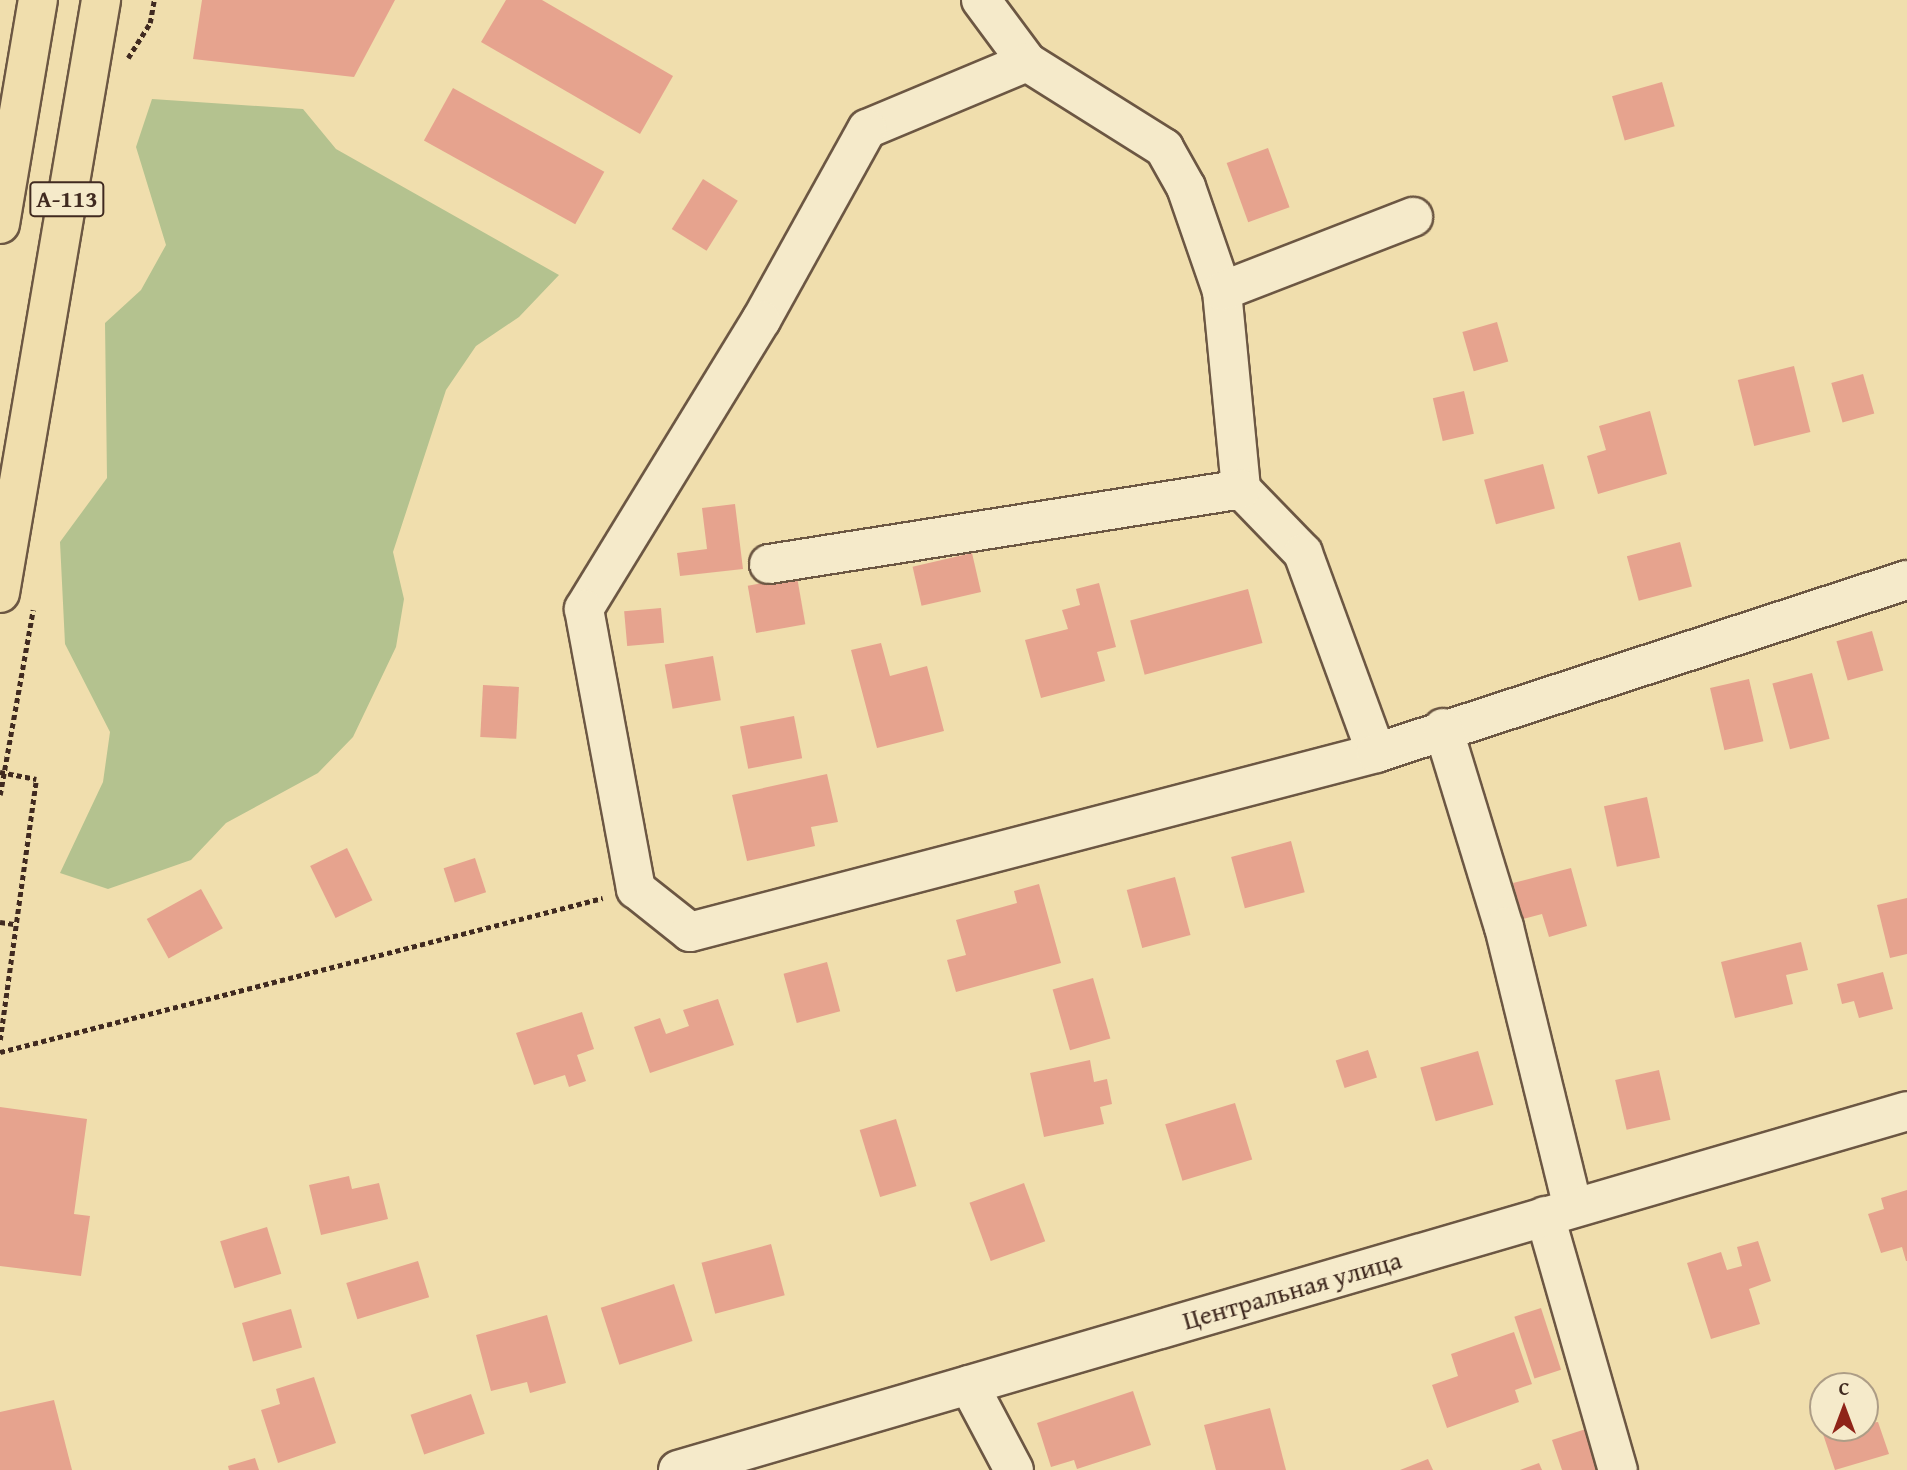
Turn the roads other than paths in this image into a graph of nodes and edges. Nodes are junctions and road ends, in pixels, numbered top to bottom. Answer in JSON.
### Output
{"nodes":[{"id":1,"x":38,"y":0,"type":"edge"},
{"id":2,"x":101,"y":0,"type":"edge"},
{"id":3,"x":981,"y":0,"type":"edge"},
{"id":4,"x":1027,"y":62,"type":"junction"},
{"id":5,"x":1413,"y":216,"type":"dead end"},
{"id":6,"x":0,"y":224,"type":"edge"},
{"id":7,"x":1222,"y":291,"type":"junction"},
{"id":8,"x":1241,"y":489,"type":"junction"},
{"id":9,"x":769,"y":564,"type":"dead end"},
{"id":10,"x":1907,"y":580,"type":"edge"},
{"id":11,"x":0,"y":593,"type":"edge"},
{"id":12,"x":1443,"y":729,"type":"junction"},
{"id":13,"x":1376,"y":752,"type":"junction"},
{"id":14,"x":1907,"y":1111,"type":"edge"},
{"id":15,"x":1559,"y":1212,"type":"junction"},
{"id":16,"x":969,"y":1385,"type":"junction"},
{"id":17,"x":678,"y":1470,"type":"edge"},
{"id":18,"x":1014,"y":1470,"type":"edge"},
{"id":19,"x":1618,"y":1470,"type":"edge"}],
"edges":[{"from":1,"to":6,"type":"highway","number":"А-113"},
{"from":2,"to":11,"type":"highway","number":"А-113"},
{"from":3,"to":4,"type":"street"},
{"from":4,"to":7,"type":"street"},
{"from":4,"to":13,"type":"street"},
{"from":5,"to":7,"type":"street"},
{"from":7,"to":8,"type":"street"},
{"from":8,"to":9,"type":"street"},
{"from":8,"to":13,"type":"street"},
{"from":10,"to":12,"type":"street"},
{"from":12,"to":13,"type":"street"},
{"from":12,"to":15,"type":"street"},
{"from":14,"to":15,"type":"street","name":"Центральная улица"},
{"from":15,"to":16,"type":"street","name":"Центральная улица"},
{"from":15,"to":19,"type":"street"},
{"from":16,"to":17,"type":"street","name":"Центральная улица"},
{"from":16,"to":18,"type":"street"}]}
